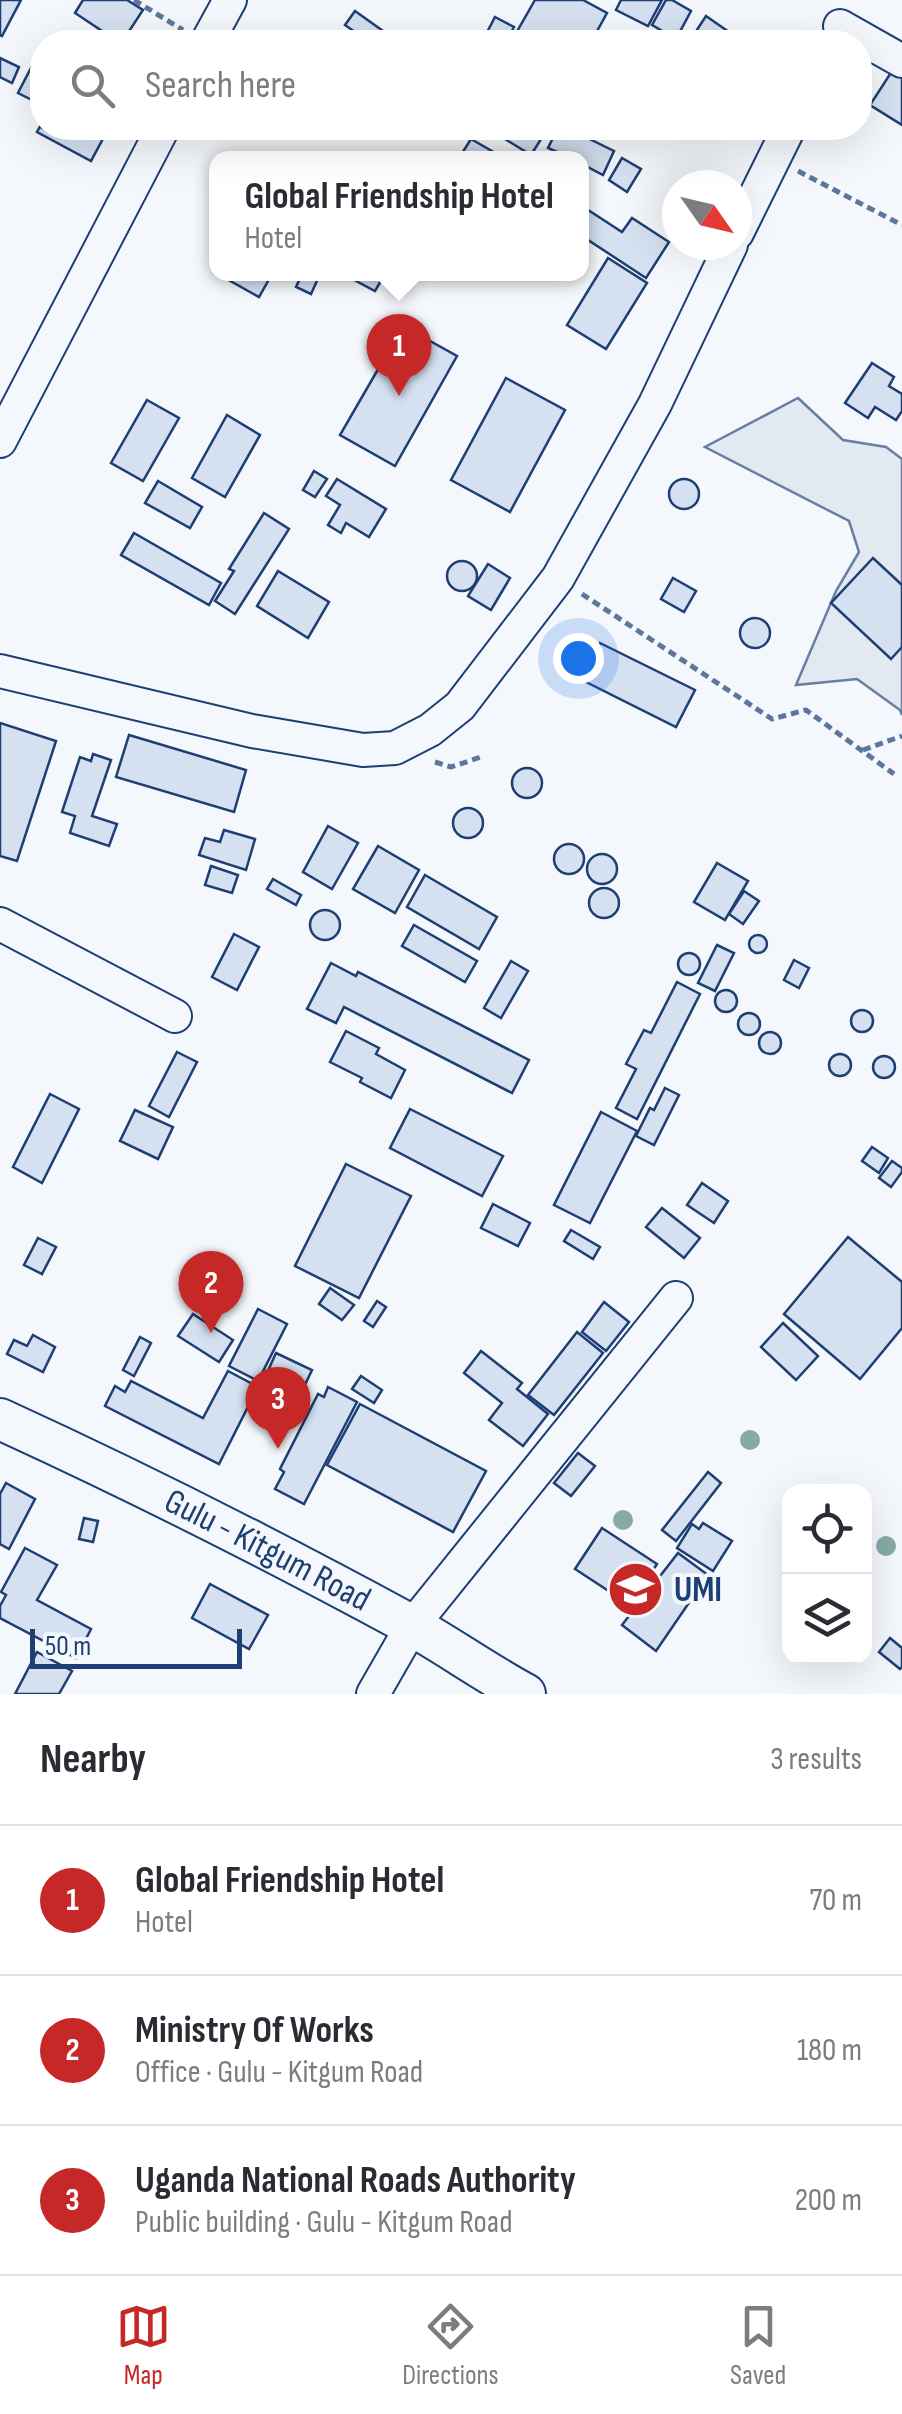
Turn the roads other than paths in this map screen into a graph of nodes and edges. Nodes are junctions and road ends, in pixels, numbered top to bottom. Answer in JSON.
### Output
{"nodes":[{"id":1,"x":230,"y":0,"type":"edge"},
{"id":2,"x":205,"y":30,"type":"edge"},
{"id":3,"x":872,"y":42,"type":"edge"},
{"id":4,"x":902,"y":61,"type":"edge"},
{"id":5,"x":157,"y":140,"type":"edge"},
{"id":6,"x":783,"y":140,"type":"edge"},
{"id":7,"x":752,"y":201,"type":"edge"},
{"id":8,"x":724,"y":260,"type":"edge"},
{"id":9,"x":0,"y":441,"type":"edge"},
{"id":10,"x":0,"y":671,"type":"edge"},
{"id":11,"x":0,"y":924,"type":"edge"},
{"id":12,"x":175,"y":1016,"type":"dead end"},
{"id":13,"x":676,"y":1298,"type":"dead end"},
{"id":14,"x":0,"y":1419,"type":"edge"},
{"id":15,"x":412,"y":1626,"type":"junction"},
{"id":16,"x":372,"y":1694,"type":"edge"},
{"id":17,"x":525,"y":1694,"type":"edge"}],
"edges":[{"from":1,"to":2,"type":"street"},
{"from":3,"to":4,"type":"street"},
{"from":5,"to":9,"type":"street"},
{"from":6,"to":7,"type":"street"},
{"from":8,"to":10,"type":"street"},
{"from":11,"to":12,"type":"street"},
{"from":13,"to":15,"type":"street"},
{"from":14,"to":15,"type":"main road","name":"Gulu - Kitgum Road"},
{"from":15,"to":16,"type":"street"},
{"from":15,"to":17,"type":"main road","name":"Gulu - Kitgum Road"}]}
